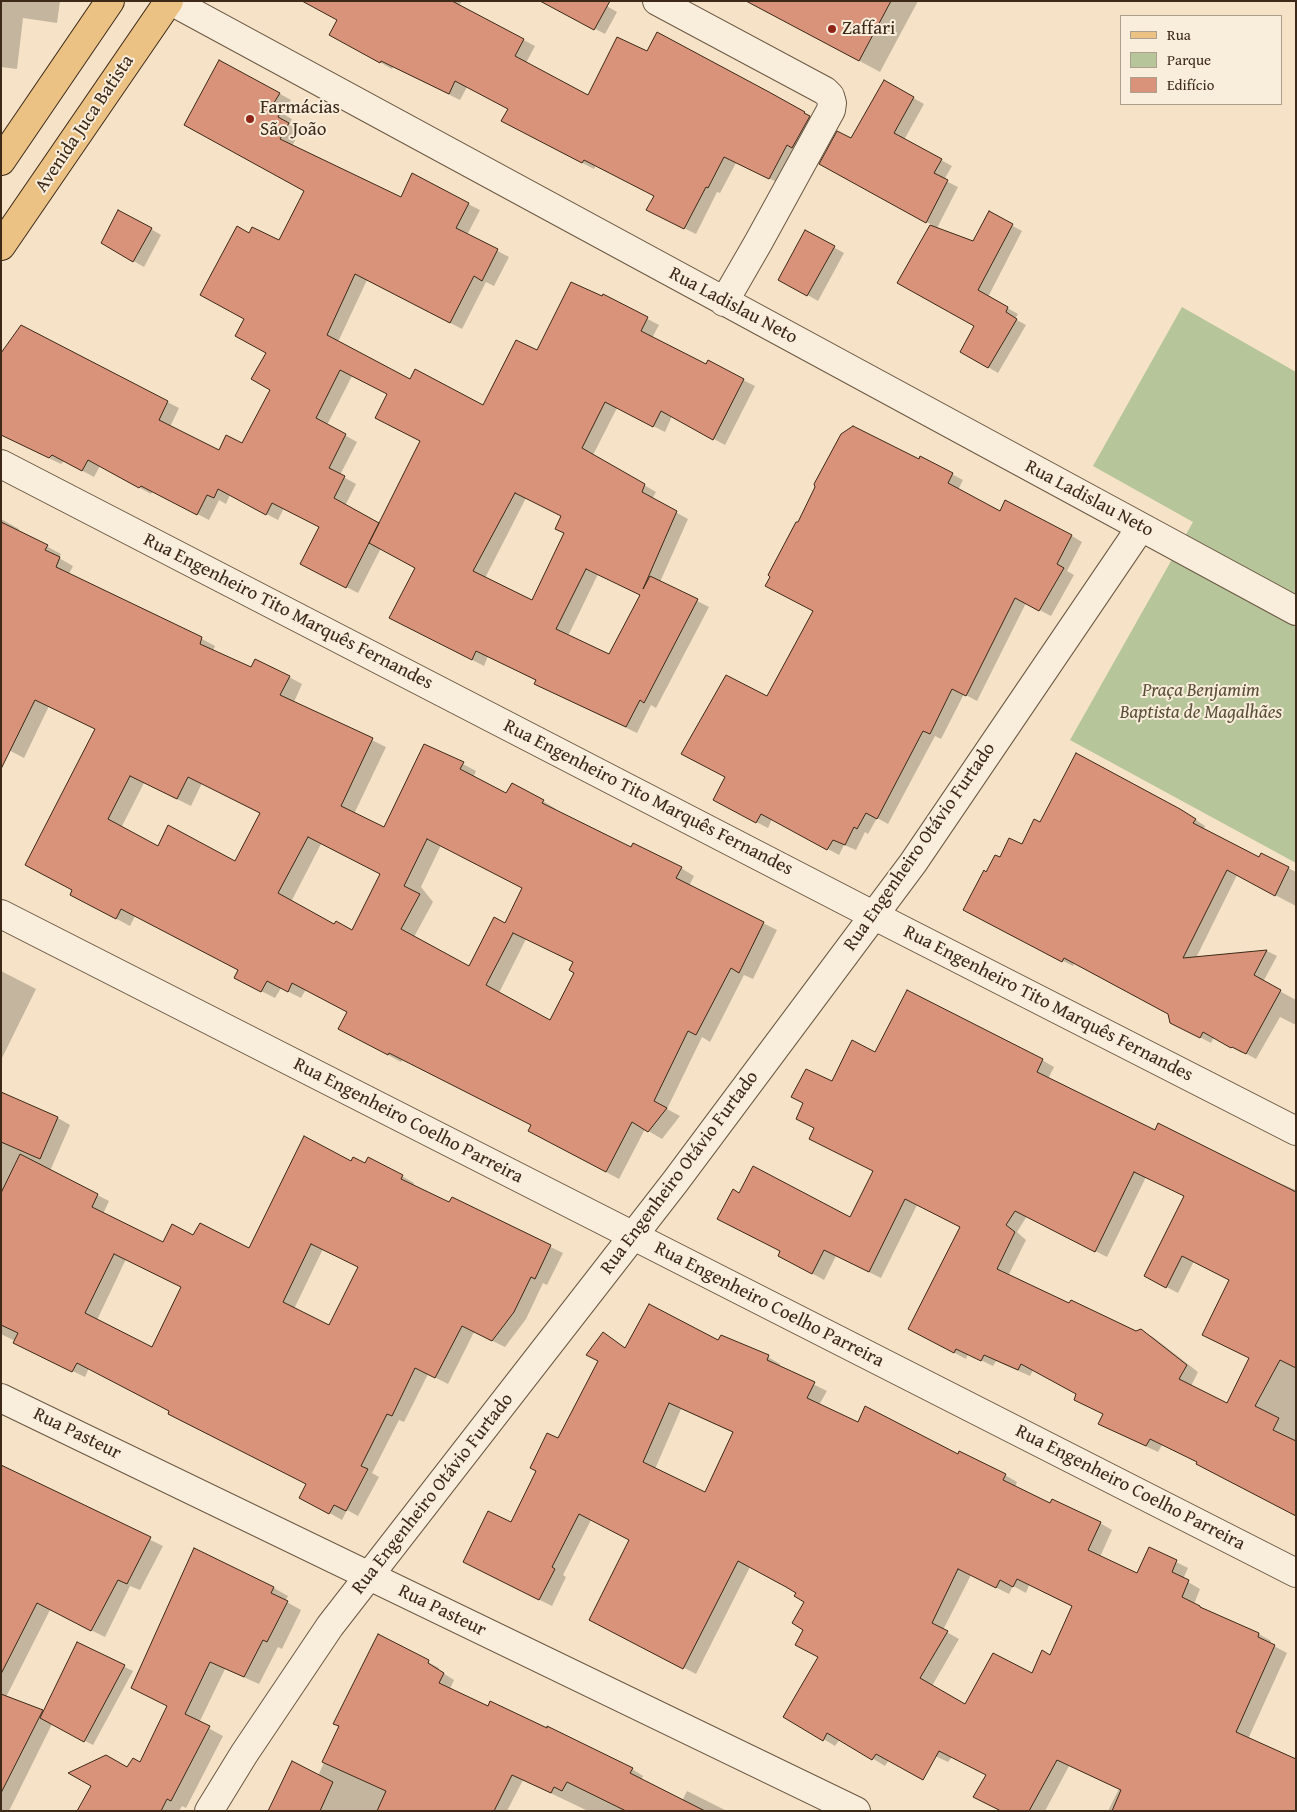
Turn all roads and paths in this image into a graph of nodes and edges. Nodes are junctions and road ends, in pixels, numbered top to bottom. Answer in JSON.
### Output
{"nodes":[{"id":1,"x":110,"y":1,"type":"edge"},
{"id":2,"x":170,"y":1,"type":"edge"},
{"id":3,"x":657,"y":1,"type":"edge"},
{"id":4,"x":689,"y":9,"type":"edge"},
{"id":5,"x":1,"y":161,"type":"edge"},
{"id":6,"x":1,"y":246,"type":"edge"},
{"id":7,"x":724,"y":302,"type":"junction"},
{"id":8,"x":1,"y":464,"type":"edge"},
{"id":9,"x":1141,"y":527,"type":"junction"},
{"id":10,"x":1296,"y":611,"type":"edge"},
{"id":11,"x":1,"y":914,"type":"edge"},
{"id":12,"x":873,"y":915,"type":"junction"},
{"id":13,"x":1296,"y":1131,"type":"edge"},
{"id":14,"x":634,"y":1236,"type":"junction"},
{"id":15,"x":1,"y":1398,"type":"edge"},
{"id":16,"x":1296,"y":1573,"type":"edge"},
{"id":17,"x":369,"y":1576,"type":"junction"},
{"id":18,"x":209,"y":1811,"type":"edge"},
{"id":19,"x":856,"y":1811,"type":"edge"}],
"edges":[{"from":1,"to":5,"type":"main road"},
{"from":2,"to":6,"type":"main road","name":"Avenida Juca Batista"},
{"from":2,"to":7,"type":"street","name":"Rua Ladislau Neto"},
{"from":3,"to":4,"type":"street"},
{"from":4,"to":7,"type":"street"},
{"from":7,"to":9,"type":"street","name":"Rua Ladislau Neto"},
{"from":8,"to":12,"type":"street","name":"Rua Engenheiro Tito Marquês Fernandes"},
{"from":9,"to":10,"type":"street","name":"Rua Ladislau Neto"},
{"from":9,"to":12,"type":"street","name":"Rua Engenheiro Otávio Furtado"},
{"from":11,"to":14,"type":"street","name":"Rua Engenheiro Coelho Parreira"},
{"from":12,"to":13,"type":"street","name":"Rua Engenheiro Tito Marquês Fernandes"},
{"from":12,"to":14,"type":"street","name":"Rua Engenheiro Otávio Furtado"},
{"from":14,"to":16,"type":"street","name":"Rua Engenheiro Coelho Parreira"},
{"from":14,"to":17,"type":"street","name":"Rua Engenheiro Otávio Furtado"},
{"from":15,"to":17,"type":"street","name":"Rua Pasteur"},
{"from":17,"to":18,"type":"street","name":"Rua Engenheiro Otávio Furtado"},
{"from":17,"to":19,"type":"street","name":"Rua Pasteur"}]}
